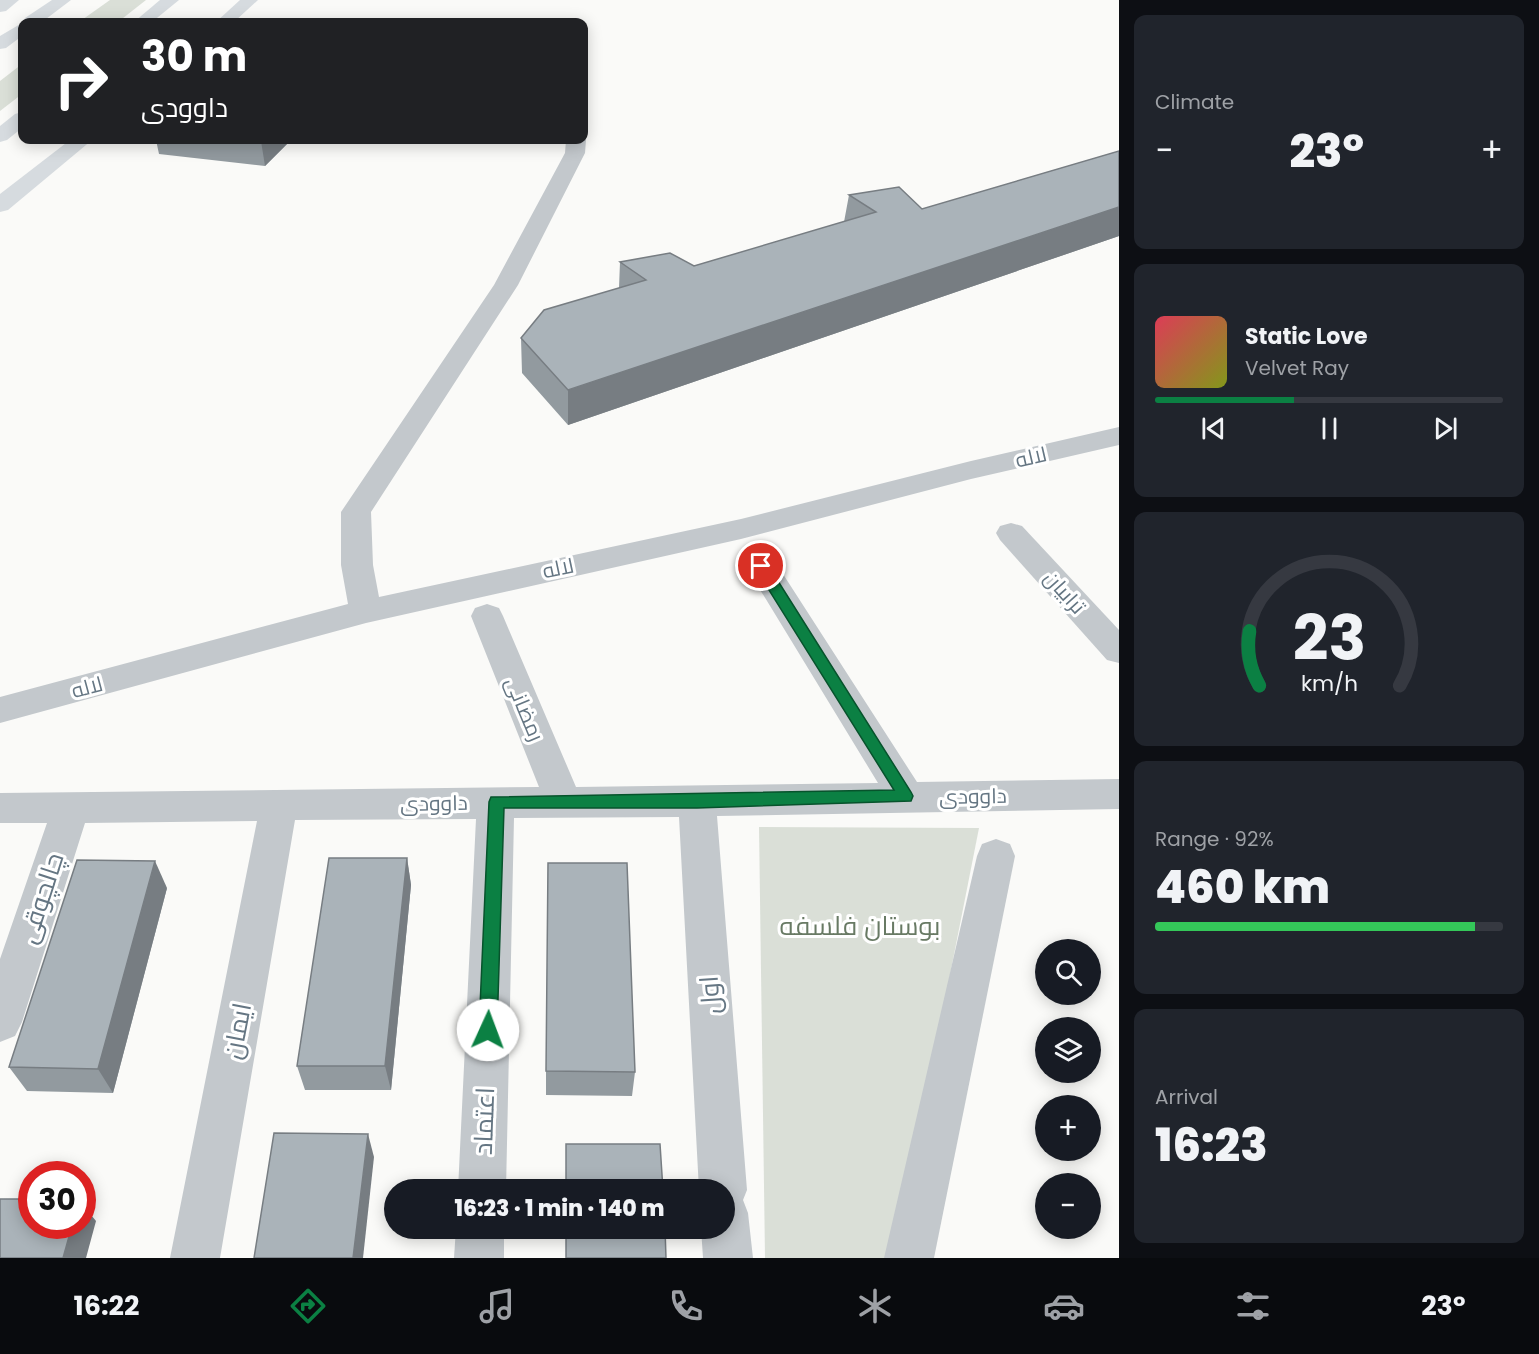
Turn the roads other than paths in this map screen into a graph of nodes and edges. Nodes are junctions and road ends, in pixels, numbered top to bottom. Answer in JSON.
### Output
{"nodes":[{"id":1,"x":11,"y":0,"type":"edge"},
{"id":2,"x":63,"y":0,"type":"edge"},
{"id":3,"x":171,"y":0,"type":"edge"},
{"id":4,"x":250,"y":0,"type":"edge"},
{"id":5,"x":0,"y":7,"type":"edge"},
{"id":6,"x":37,"y":18,"type":"edge"},
{"id":7,"x":147,"y":18,"type":"edge"},
{"id":8,"x":229,"y":18,"type":"edge"},
{"id":9,"x":18,"y":31,"type":"edge"},
{"id":10,"x":0,"y":44,"type":"edge"},
{"id":11,"x":18,"y":121,"type":"edge"},
{"id":12,"x":0,"y":136,"type":"edge"},
{"id":13,"x":77,"y":144,"type":"edge"},
{"id":14,"x":576,"y":144,"type":"edge"},
{"id":15,"x":0,"y":205,"type":"edge"},
{"id":16,"x":1119,"y":436,"type":"edge"},
{"id":17,"x":1011,"y":533,"type":"dead end"},
{"id":18,"x":761,"y":566,"type":"dead end"},
{"id":19,"x":366,"y":611,"type":"junction"},
{"id":20,"x":487,"y":616,"type":"dead end"},
{"id":21,"x":1119,"y":651,"type":"edge"},
{"id":22,"x":0,"y":710,"type":"edge"},
{"id":23,"x":1119,"y":794,"type":"edge"},
{"id":24,"x":906,"y":796,"type":"junction"},
{"id":25,"x":563,"y":801,"type":"junction"},
{"id":26,"x":697,"y":801,"type":"junction"},
{"id":27,"x":496,"y":802,"type":"junction"},
{"id":28,"x":279,"y":805,"type":"junction"},
{"id":29,"x":71,"y":807,"type":"junction"},
{"id":30,"x":0,"y":808,"type":"edge"},
{"id":31,"x":996,"y":856,"type":"dead end"},
{"id":32,"x":0,"y":1022,"type":"edge"},
{"id":33,"x":482,"y":1179,"type":"edge"},
{"id":34,"x":722,"y":1179,"type":"edge"},
{"id":35,"x":480,"y":1239,"type":"edge"},
{"id":36,"x":726,"y":1239,"type":"edge"},
{"id":37,"x":195,"y":1258,"type":"edge"},
{"id":38,"x":479,"y":1258,"type":"edge"},
{"id":39,"x":728,"y":1258,"type":"edge"},
{"id":40,"x":909,"y":1258,"type":"edge"}],
"edges":[{"from":1,"to":5,"type":"main road"},
{"from":2,"to":6,"type":"main road"},
{"from":3,"to":7,"type":"main road"},
{"from":4,"to":8,"type":"main road"},
{"from":9,"to":10,"type":"main road"},
{"from":11,"to":12,"type":"main road"},
{"from":13,"to":15,"type":"main road"},
{"from":14,"to":19,"type":"street"},
{"from":16,"to":19,"type":"street","name":"لاله"},
{"from":17,"to":21,"type":"street","name":"ترابیان"},
{"from":18,"to":24,"type":"street"},
{"from":19,"to":22,"type":"street","name":"لاله"},
{"from":20,"to":25,"type":"street","name":"رمضانی"},
{"from":23,"to":24,"type":"street","name":"داوودی"},
{"from":24,"to":26,"type":"street","name":"داوودی"},
{"from":25,"to":26,"type":"street","name":"داوودی"},
{"from":25,"to":27,"type":"street","name":"داوودی"},
{"from":26,"to":34,"type":"street","name":"اول"},
{"from":27,"to":28,"type":"street","name":"داوودی"},
{"from":27,"to":33,"type":"street","name":"اعتماد"},
{"from":28,"to":29,"type":"street","name":"داوودی"},
{"from":28,"to":37,"type":"street","name":"ایمان"},
{"from":29,"to":30,"type":"street","name":"داوودی"},
{"from":29,"to":32,"type":"street","name":"چالچوقی"},
{"from":31,"to":40,"type":"street"},
{"from":35,"to":38,"type":"street"},
{"from":36,"to":39,"type":"street"}]}
